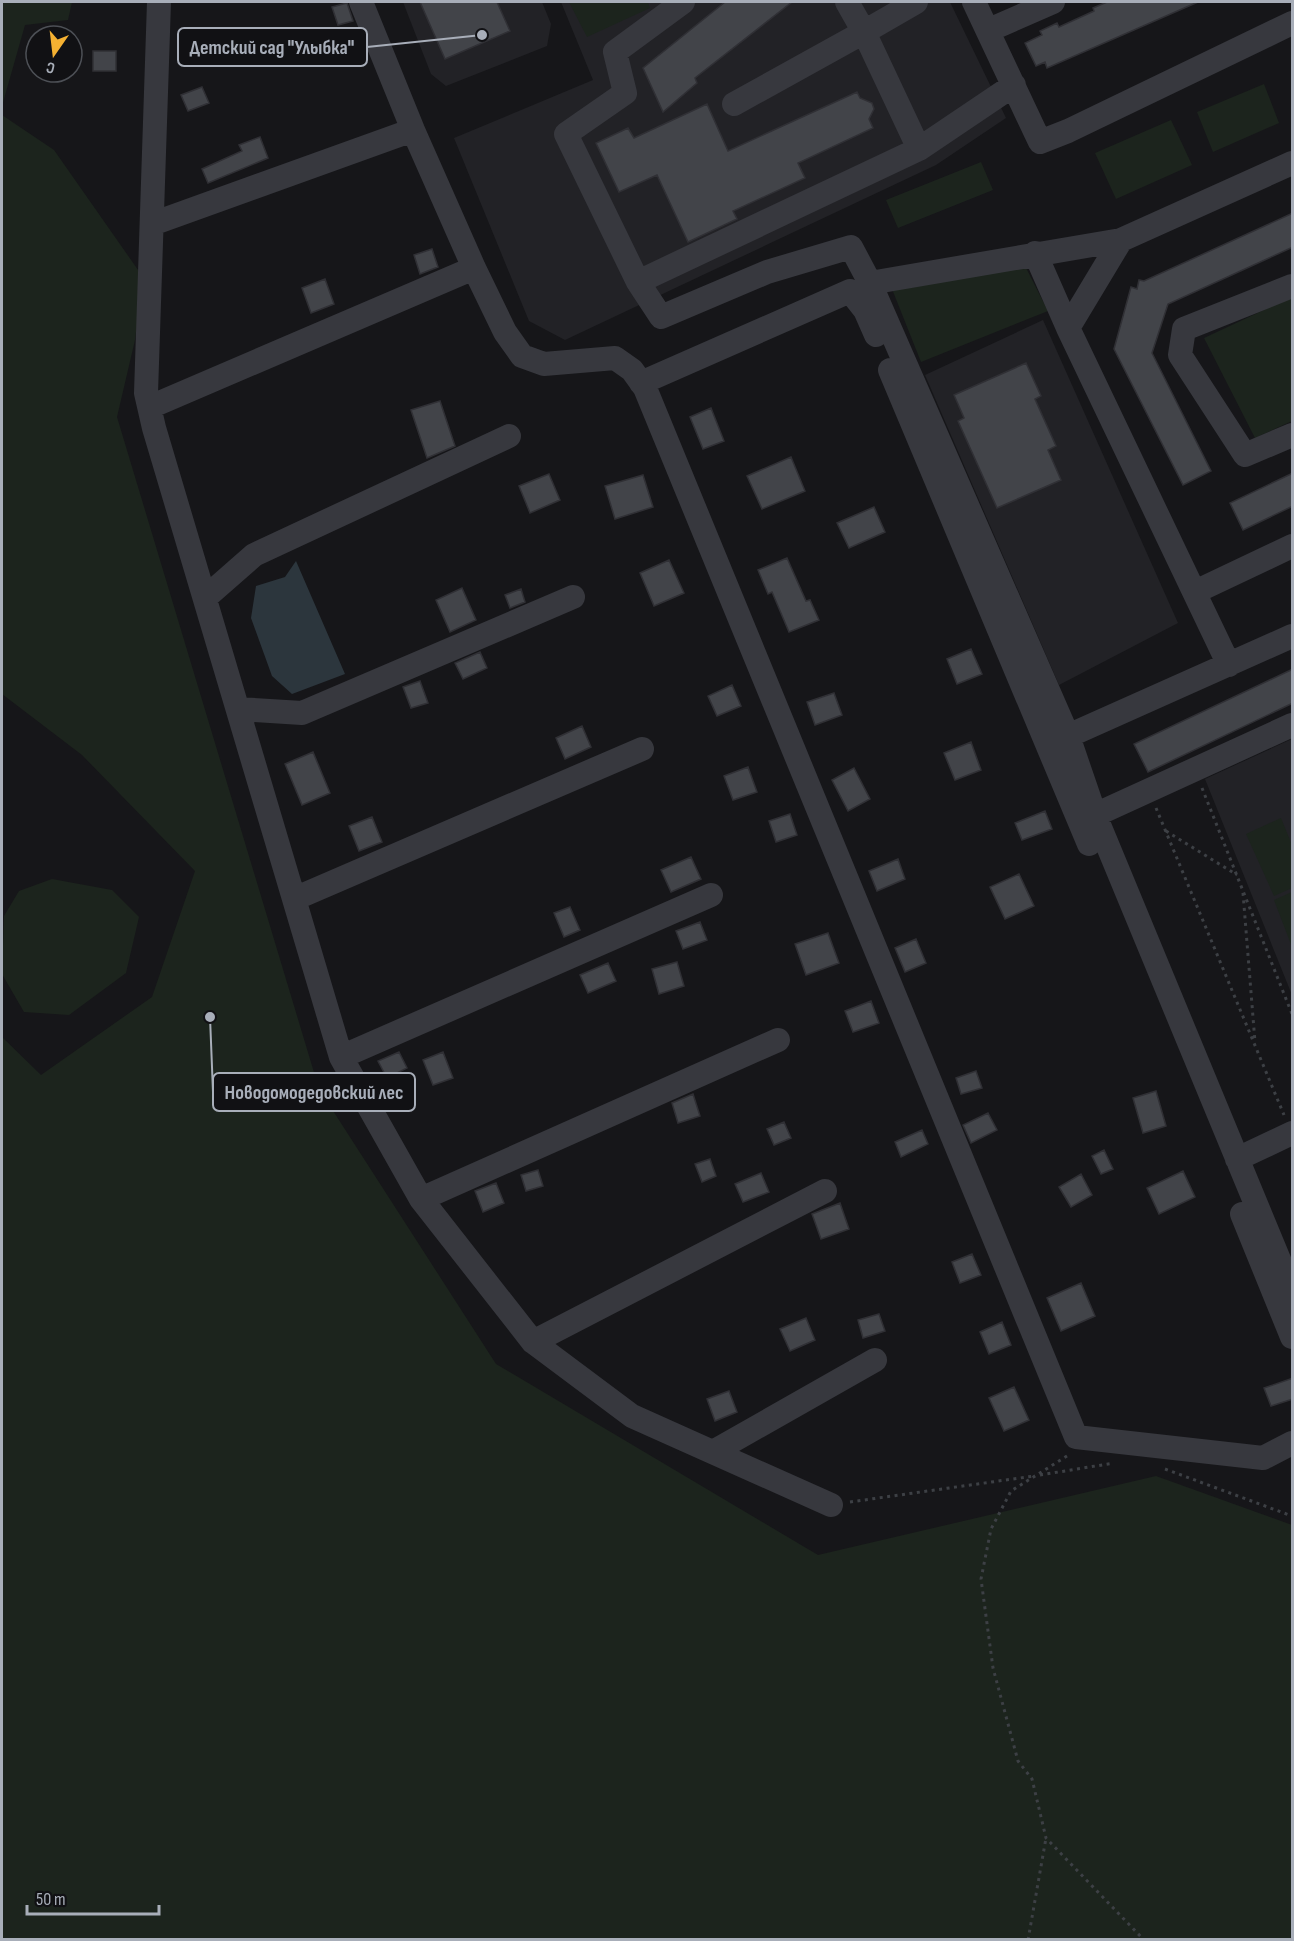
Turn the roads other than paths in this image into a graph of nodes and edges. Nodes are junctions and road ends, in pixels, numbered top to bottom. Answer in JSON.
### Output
{"nodes":[{"id":1,"x":159,"y":2,"type":"edge"},
{"id":2,"x":362,"y":2,"type":"edge"},
{"id":3,"x":683,"y":2,"type":"edge"},
{"id":4,"x":847,"y":2,"type":"edge"},
{"id":5,"x":916,"y":2,"type":"edge"},
{"id":6,"x":974,"y":2,"type":"edge"},
{"id":7,"x":1053,"y":2,"type":"edge"},
{"id":8,"x":1293,"y":23,"type":"edge"},
{"id":9,"x":989,"y":30,"type":"junction"},
{"id":10,"x":864,"y":32,"type":"junction"},
{"id":11,"x":1014,"y":85,"type":"junction"},
{"id":12,"x":734,"y":104,"type":"dead end"},
{"id":13,"x":413,"y":130,"type":"junction"},
{"id":14,"x":919,"y":149,"type":"junction"},
{"id":15,"x":1293,"y":163,"type":"edge"},
{"id":16,"x":152,"y":224,"type":"junction"},
{"id":17,"x":1121,"y":240,"type":"junction"},
{"id":18,"x":1035,"y":253,"type":"junction"},
{"id":19,"x":474,"y":268,"type":"junction"},
{"id":20,"x":638,"y":282,"type":"junction"},
{"id":21,"x":870,"y":283,"type":"junction"},
{"id":22,"x":1293,"y":286,"type":"edge"},
{"id":23,"x":1068,"y":328,"type":"junction"},
{"id":24,"x":641,"y":383,"type":"junction"},
{"id":25,"x":150,"y":407,"type":"junction"},
{"id":26,"x":1293,"y":435,"type":"edge"},
{"id":27,"x":509,"y":436,"type":"dead end"},
{"id":28,"x":1293,"y":546,"type":"edge"},
{"id":29,"x":1195,"y":592,"type":"junction"},
{"id":30,"x":573,"y":597,"type":"dead end"},
{"id":31,"x":205,"y":598,"type":"junction"},
{"id":32,"x":1293,"y":636,"type":"edge"},
{"id":33,"x":1229,"y":665,"type":"junction"},
{"id":34,"x":238,"y":709,"type":"junction"},
{"id":35,"x":1293,"y":725,"type":"edge"},
{"id":36,"x":1068,"y":736,"type":"junction"},
{"id":37,"x":642,"y":748,"type":"dead end"},
{"id":38,"x":1095,"y":815,"type":"junction"},
{"id":39,"x":711,"y":895,"type":"dead end"},
{"id":40,"x":294,"y":899,"type":"junction"},
{"id":41,"x":778,"y":1040,"type":"dead end"},
{"id":42,"x":341,"y":1057,"type":"junction"},
{"id":43,"x":1292,"y":1133,"type":"edge"},
{"id":44,"x":1237,"y":1159,"type":"junction"},
{"id":45,"x":825,"y":1191,"type":"dead end"},
{"id":46,"x":421,"y":1199,"type":"junction"},
{"id":47,"x":1293,"y":1292,"type":"edge"},
{"id":48,"x":1293,"y":1337,"type":"edge"},
{"id":49,"x":533,"y":1342,"type":"junction"},
{"id":50,"x":875,"y":1359,"type":"dead end"},
{"id":51,"x":1293,"y":1443,"type":"edge"},
{"id":52,"x":713,"y":1452,"type":"junction"},
{"id":53,"x":831,"y":1505,"type":"road end"}],
"edges":[{"from":1,"to":16,"type":"street"},
{"from":2,"to":13,"type":"street"},
{"from":3,"to":20,"type":"street"},
{"from":4,"to":10,"type":"street"},
{"from":5,"to":10,"type":"street"},
{"from":6,"to":9,"type":"street"},
{"from":7,"to":9,"type":"street"},
{"from":8,"to":11,"type":"street"},
{"from":9,"to":11,"type":"street"},
{"from":10,"to":12,"type":"street"},
{"from":10,"to":14,"type":"street"},
{"from":11,"to":14,"type":"street"},
{"from":13,"to":16,"type":"street"},
{"from":13,"to":19,"type":"street"},
{"from":14,"to":20,"type":"street"},
{"from":15,"to":17,"type":"street"},
{"from":16,"to":25,"type":"street"},
{"from":17,"to":18,"type":"street"},
{"from":17,"to":23,"type":"street"},
{"from":18,"to":21,"type":"street"},
{"from":18,"to":23,"type":"street"},
{"from":19,"to":24,"type":"street"},
{"from":19,"to":25,"type":"street"},
{"from":20,"to":21,"type":"street"},
{"from":21,"to":36,"type":"street"},
{"from":22,"to":26,"type":"street"},
{"from":23,"to":29,"type":"street"},
{"from":24,"to":48,"type":"street"},
{"from":24,"to":51,"type":"street"},
{"from":25,"to":31,"type":"street"},
{"from":27,"to":31,"type":"street"},
{"from":28,"to":29,"type":"street"},
{"from":29,"to":33,"type":"street"},
{"from":30,"to":34,"type":"street"},
{"from":31,"to":34,"type":"street"},
{"from":32,"to":33,"type":"street"},
{"from":33,"to":36,"type":"street"},
{"from":34,"to":40,"type":"street"},
{"from":35,"to":38,"type":"street"},
{"from":36,"to":38,"type":"street"},
{"from":37,"to":40,"type":"street"},
{"from":38,"to":44,"type":"street"},
{"from":39,"to":42,"type":"street"},
{"from":40,"to":42,"type":"street"},
{"from":41,"to":46,"type":"street"},
{"from":42,"to":46,"type":"street"},
{"from":43,"to":44,"type":"street"},
{"from":44,"to":47,"type":"street"},
{"from":45,"to":49,"type":"street"},
{"from":46,"to":49,"type":"street"},
{"from":49,"to":52,"type":"street"},
{"from":50,"to":52,"type":"street"},
{"from":52,"to":53,"type":"street"}]}
